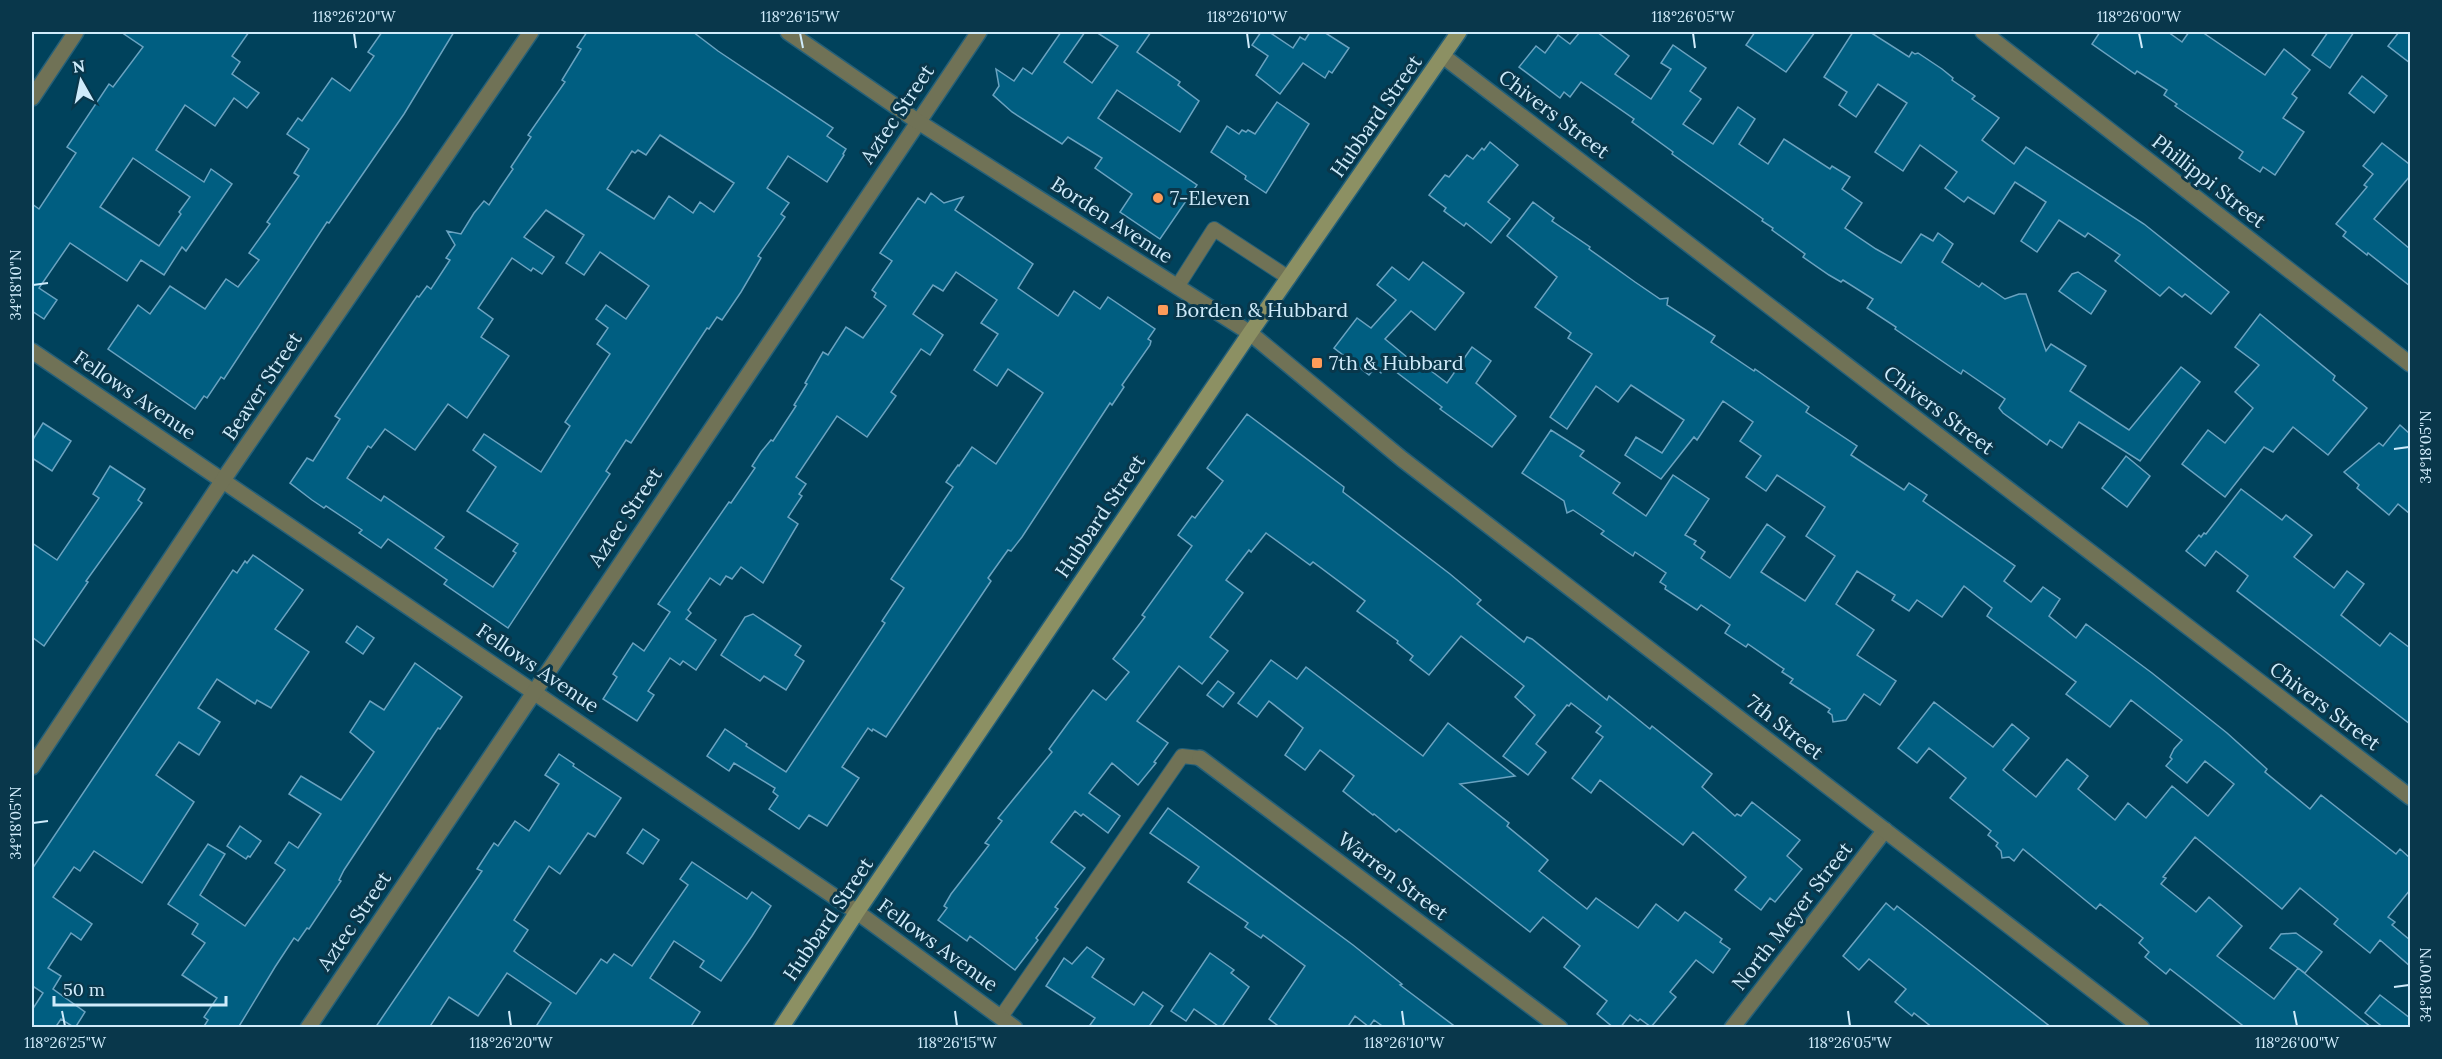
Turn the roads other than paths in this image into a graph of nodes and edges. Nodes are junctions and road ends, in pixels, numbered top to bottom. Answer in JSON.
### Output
{"nodes":[{"id":1,"x":76,"y":32,"type":"edge"},
{"id":2,"x":531,"y":32,"type":"edge"},
{"id":3,"x":789,"y":32,"type":"edge"},
{"id":4,"x":979,"y":32,"type":"edge"},
{"id":5,"x":1459,"y":32,"type":"edge"},
{"id":6,"x":1983,"y":32,"type":"edge"},
{"id":7,"x":1443,"y":56,"type":"junction"},
{"id":8,"x":32,"y":98,"type":"edge"},
{"id":9,"x":917,"y":121,"type":"junction"},
{"id":10,"x":1289,"y":278,"type":"junction"},
{"id":11,"x":1177,"y":286,"type":"junction"},
{"id":12,"x":1250,"y":333,"type":"junction"},
{"id":13,"x":32,"y":351,"type":"edge"},
{"id":14,"x":2410,"y":364,"type":"edge"},
{"id":15,"x":1402,"y":459,"type":"joint"},
{"id":16,"x":223,"y":480,"type":"junction"},
{"id":17,"x":534,"y":691,"type":"junction"},
{"id":18,"x":1200,"y":758,"type":"joint"},
{"id":19,"x":32,"y":767,"type":"edge"},
{"id":20,"x":2410,"y":797,"type":"edge"},
{"id":21,"x":1885,"y":830,"type":"junction"},
{"id":22,"x":856,"y":912,"type":"junction"},
{"id":23,"x":1001,"y":1017,"type":"junction"},
{"id":24,"x":308,"y":1028,"type":"edge"},
{"id":25,"x":781,"y":1028,"type":"edge"},
{"id":26,"x":1015,"y":1028,"type":"edge"},
{"id":27,"x":1560,"y":1028,"type":"edge"},
{"id":28,"x":1732,"y":1028,"type":"edge"},
{"id":29,"x":2142,"y":1028,"type":"edge"}],
"edges":[{"from":1,"to":8,"type":"street"},
{"from":2,"to":16,"type":"street","name":"Beaver Street"},
{"from":3,"to":9,"type":"street","name":"Borden Avenue"},
{"from":4,"to":9,"type":"street","name":"Aztec Street"},
{"from":5,"to":7,"type":"main road","name":"Hubbard Street"},
{"from":6,"to":14,"type":"street","name":"Phillippi Street"},
{"from":7,"to":10,"type":"main road","name":"Hubbard Street"},
{"from":7,"to":20,"type":"street","name":"Chivers Street"},
{"from":9,"to":11,"type":"street","name":"Borden Avenue"},
{"from":9,"to":17,"type":"street","name":"Aztec Street"},
{"from":10,"to":11,"type":"lane"},
{"from":10,"to":12,"type":"main road","name":"Hubbard Street"},
{"from":11,"to":12,"type":"street","name":"Borden Avenue"},
{"from":12,"to":15,"type":"street","name":"Borden Avenue"},
{"from":12,"to":22,"type":"main road","name":"Hubbard Street"},
{"from":13,"to":16,"type":"street","name":"Fellows Avenue"},
{"from":15,"to":21,"type":"street","name":"7th Street"},
{"from":16,"to":17,"type":"street","name":"Fellows Avenue"},
{"from":16,"to":19,"type":"street","name":"Beaver Street"},
{"from":17,"to":22,"type":"street","name":"Fellows Avenue"},
{"from":17,"to":24,"type":"street","name":"Aztec Street"},
{"from":18,"to":23,"type":"lane"},
{"from":18,"to":27,"type":"street","name":"Warren Street"},
{"from":21,"to":28,"type":"street","name":"North Meyer Street"},
{"from":21,"to":29,"type":"street","name":"7th Street"},
{"from":22,"to":23,"type":"street","name":"Fellows Avenue"},
{"from":22,"to":25,"type":"main road","name":"Hubbard Street"},
{"from":23,"to":26,"type":"street","name":"Fellows Avenue"}]}
